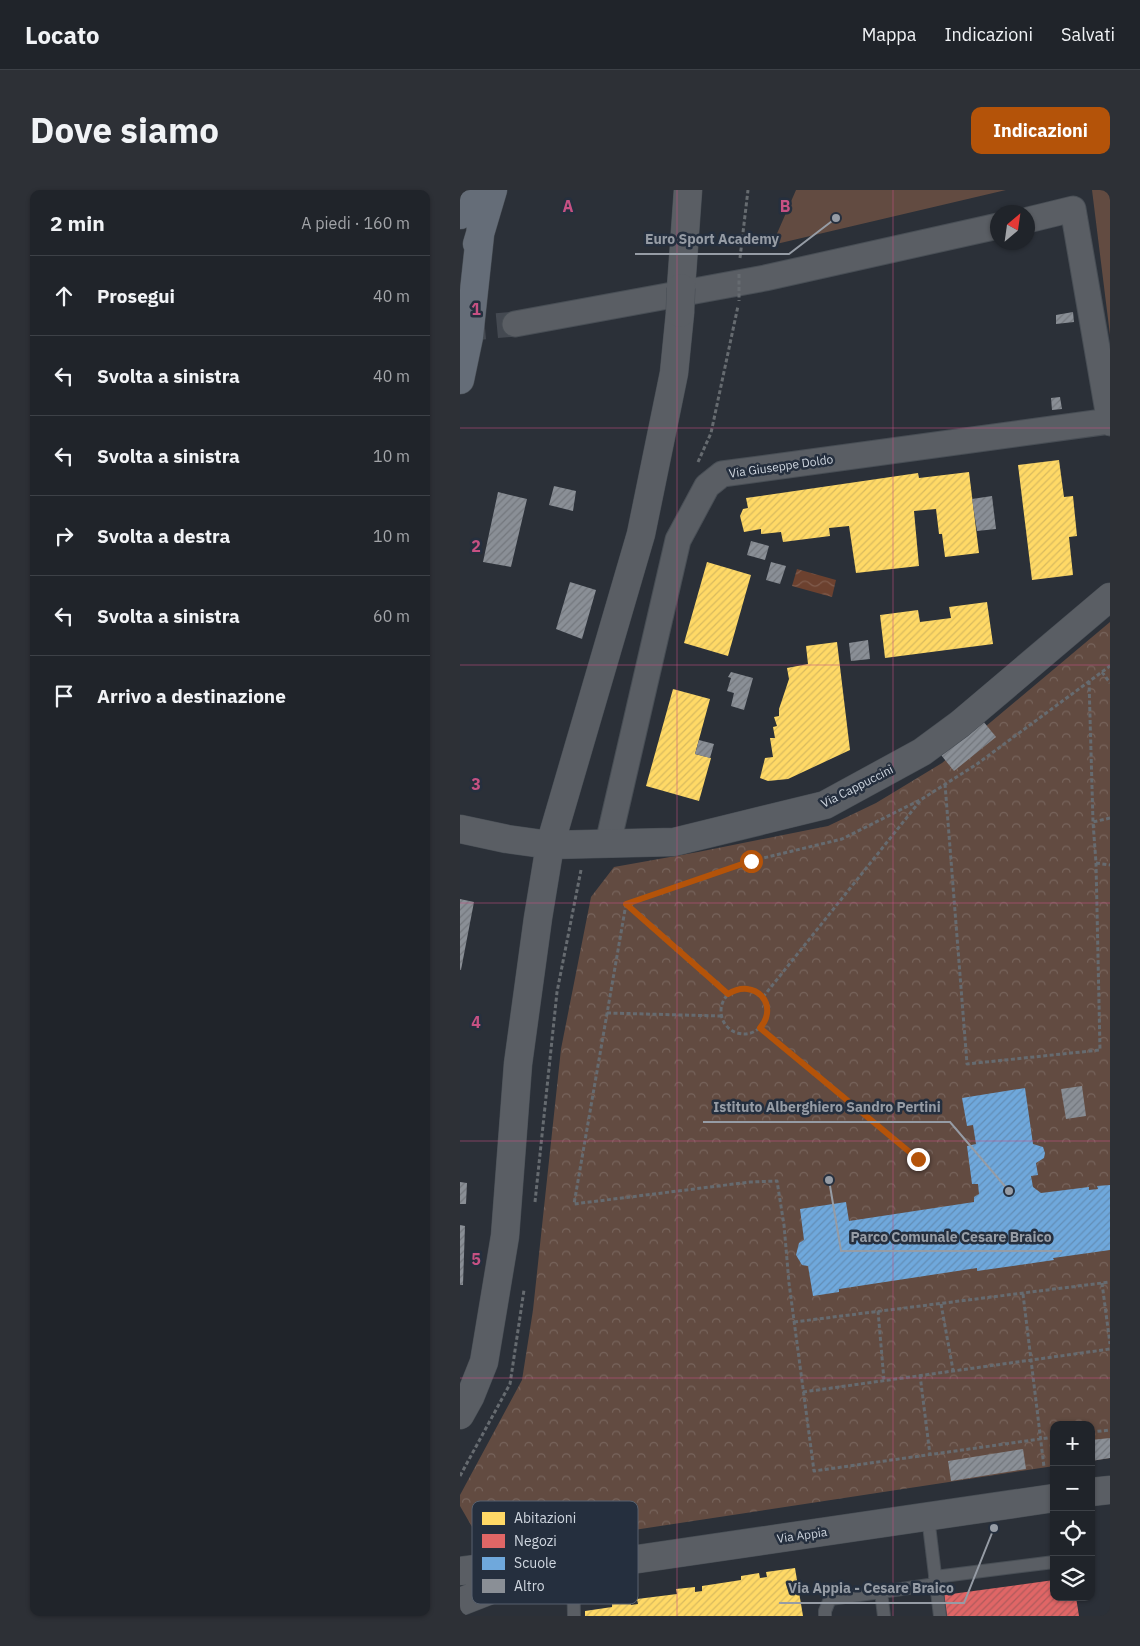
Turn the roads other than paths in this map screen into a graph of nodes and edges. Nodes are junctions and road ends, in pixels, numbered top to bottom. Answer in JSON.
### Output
{"nodes":[{"id":1,"x":467,"y":190,"type":"edge"},
{"id":2,"x":493,"y":190,"type":"edge"},
{"id":3,"x":688,"y":190,"type":"edge"},
{"id":4,"x":1035,"y":218,"type":"edge"},
{"id":5,"x":471,"y":220,"type":"edge"},
{"id":6,"x":990,"y":228,"type":"edge"},
{"id":7,"x":460,"y":303,"type":"edge"},
{"id":8,"x":514,"y":324,"type":"tunnel mouth"},
{"id":9,"x":460,"y":380,"type":"edge"},
{"id":10,"x":1110,"y":421,"type":"edge"},
{"id":11,"x":1110,"y":597,"type":"edge"},
{"id":12,"x":460,"y":829,"type":"edge"},
{"id":13,"x":597,"y":843,"type":"junction"},
{"id":14,"x":550,"y":845,"type":"junction"},
{"id":15,"x":460,"y":1415,"type":"edge"},
{"id":16,"x":1050,"y":1499,"type":"edge"},
{"id":17,"x":928,"y":1517,"type":"junction"},
{"id":18,"x":460,"y":1554,"type":"edge"},
{"id":19,"x":472,"y":1559,"type":"edge"},
{"id":20,"x":638,"y":1559,"type":"edge"},
{"id":21,"x":1050,"y":1563,"type":"edge"},
{"id":22,"x":936,"y":1580,"type":"junction"},
{"id":23,"x":881,"y":1592,"type":"junction"},
{"id":24,"x":472,"y":1597,"type":"edge"},
{"id":25,"x":460,"y":1602,"type":"edge"},
{"id":26,"x":825,"y":1616,"type":"edge"},
{"id":27,"x":884,"y":1616,"type":"edge"},
{"id":28,"x":940,"y":1616,"type":"edge"}],
"edges":[{"from":1,"to":5,"type":"highway"},
{"from":2,"to":5,"type":"highway"},
{"from":3,"to":14,"type":"street"},
{"from":4,"to":10,"type":"street"},
{"from":5,"to":7,"type":"highway"},
{"from":5,"to":9,"type":"highway"},
{"from":6,"to":8,"type":"street"},
{"from":10,"to":13,"type":"street","name":"Via Giuseppe Doldo"},
{"from":11,"to":13,"type":"street","name":"Via Cappuccini"},
{"from":12,"to":14,"type":"street","name":"Via Cappuccini"},
{"from":13,"to":14,"type":"street","name":"Via Cappuccini"},
{"from":14,"to":15,"type":"street"},
{"from":16,"to":17,"type":"street","name":"Via Appia"},
{"from":17,"to":20,"type":"street","name":"Via Appia"},
{"from":17,"to":22,"type":"lane"},
{"from":18,"to":19,"type":"street"},
{"from":21,"to":22,"type":"lane"},
{"from":22,"to":23,"type":"lane"},
{"from":22,"to":28,"type":"lane"},
{"from":23,"to":26,"type":"lane"},
{"from":23,"to":27,"type":"lane"},
{"from":24,"to":25,"type":"street","name":"Via Appia"}]}
